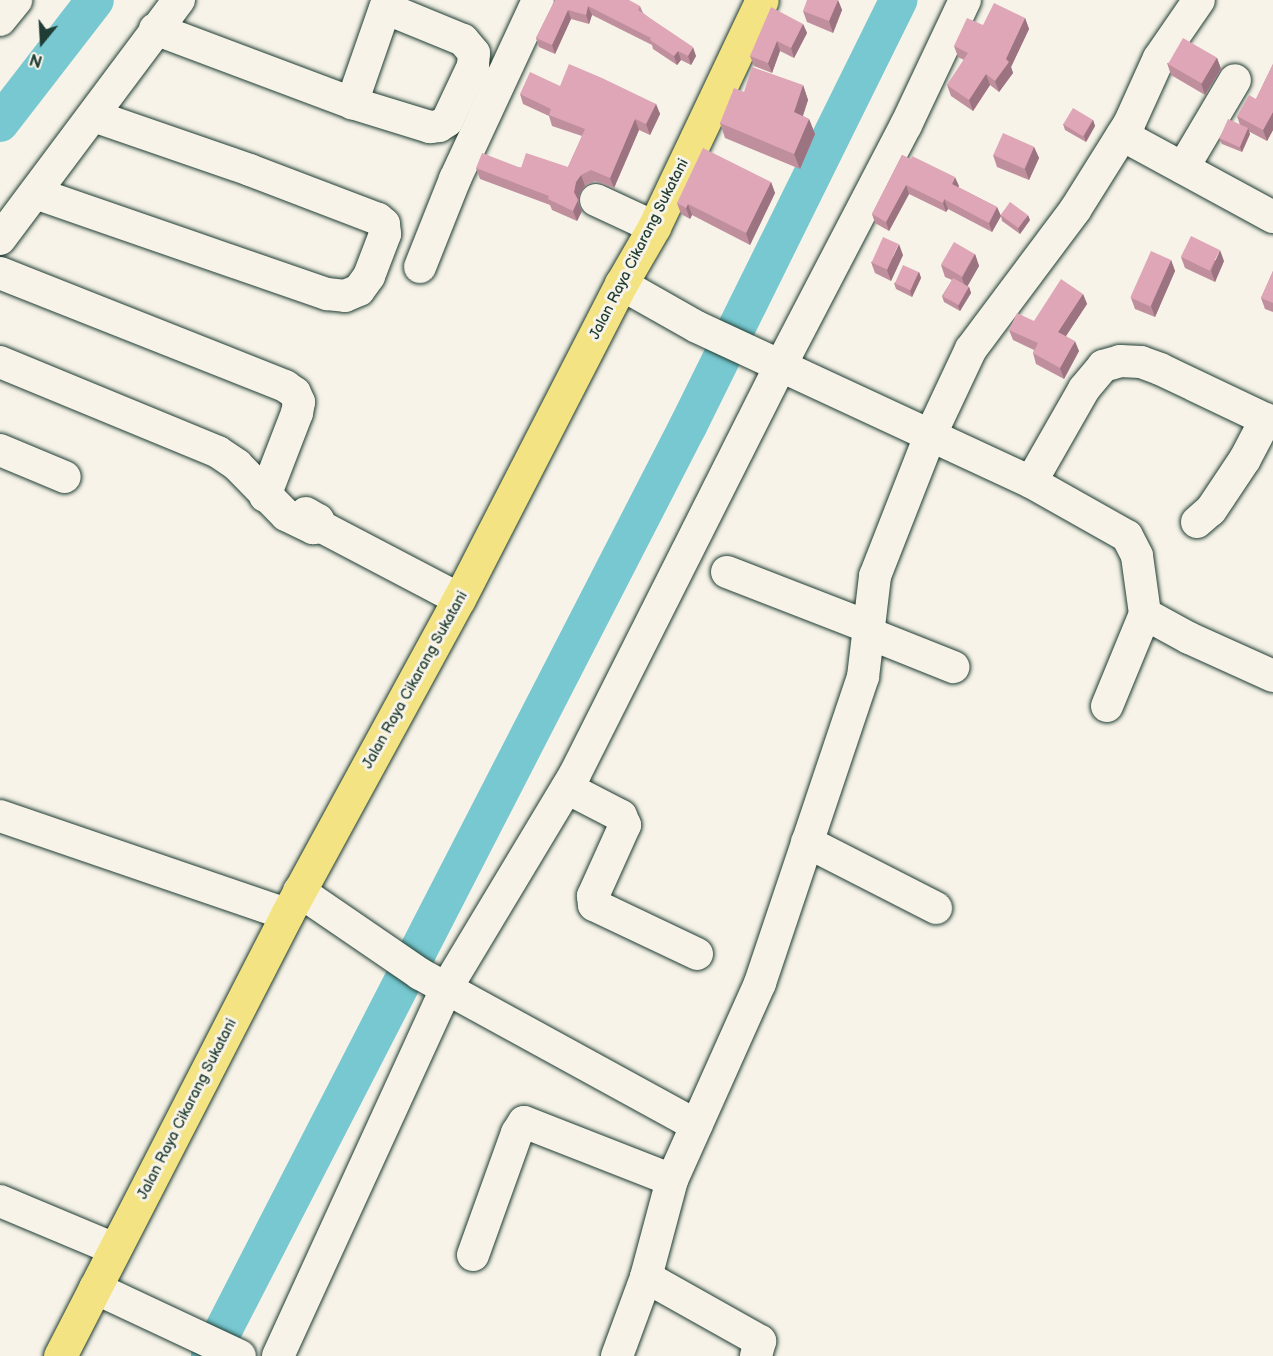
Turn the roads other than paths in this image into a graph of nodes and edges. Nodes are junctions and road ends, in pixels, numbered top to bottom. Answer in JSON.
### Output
{"nodes":[{"id":1,"x":16,"y":0,"type":"edge"},
{"id":2,"x":179,"y":0,"type":"edge"},
{"id":3,"x":538,"y":0,"type":"edge"},
{"id":4,"x":762,"y":0,"type":"edge"},
{"id":5,"x":964,"y":0,"type":"edge"},
{"id":6,"x":1198,"y":0,"type":"edge"},
{"id":7,"x":376,"y":4,"type":"edge"},
{"id":8,"x":0,"y":20,"type":"edge"},
{"id":9,"x":155,"y":29,"type":"junction"},
{"id":10,"x":1235,"y":80,"type":"dead end"},
{"id":11,"x":352,"y":103,"type":"junction"},
{"id":12,"x":94,"y":116,"type":"junction"},
{"id":13,"x":1122,"y":135,"type":"junction"},
{"id":14,"x":1183,"y":168,"type":"junction"},
{"id":15,"x":35,"y":193,"type":"junction"},
{"id":16,"x":596,"y":200,"type":"dead end"},
{"id":17,"x":1273,"y":217,"type":"edge"},
{"id":18,"x":654,"y":227,"type":"junction"},
{"id":19,"x":0,"y":239,"type":"edge"},
{"id":20,"x":420,"y":267,"type":"dead end"},
{"id":21,"x":0,"y":273,"type":"edge"},
{"id":22,"x":621,"y":284,"type":"junction"},
{"id":23,"x":0,"y":362,"type":"edge"},
{"id":24,"x":781,"y":365,"type":"junction"},
{"id":25,"x":1269,"y":421,"type":"edge"},
{"id":26,"x":930,"y":436,"type":"junction"},
{"id":27,"x":0,"y":450,"type":"edge"},
{"id":28,"x":65,"y":477,"type":"dead end"},
{"id":29,"x":1031,"y":482,"type":"junction"},
{"id":30,"x":272,"y":501,"type":"junction"},
{"id":31,"x":1197,"y":522,"type":"dead end"},
{"id":32,"x":727,"y":572,"type":"dead end"},
{"id":33,"x":459,"y":599,"type":"junction"},
{"id":34,"x":1145,"y":614,"type":"junction"},
{"id":35,"x":869,"y":630,"type":"junction"},
{"id":36,"x":953,"y":667,"type":"dead end"},
{"id":37,"x":1273,"y":676,"type":"edge"},
{"id":38,"x":1107,"y":706,"type":"dead end"},
{"id":39,"x":567,"y":788,"type":"junction"},
{"id":40,"x":0,"y":816,"type":"edge"},
{"id":41,"x":807,"y":842,"type":"junction"},
{"id":42,"x":293,"y":903,"type":"junction"},
{"id":43,"x":936,"y":908,"type":"dead end"},
{"id":44,"x":698,"y":954,"type":"dead end"},
{"id":45,"x":434,"y":980,"type":"junction"},
{"id":46,"x":696,"y":1125,"type":"junction"},
{"id":47,"x":672,"y":1180,"type":"junction"},
{"id":48,"x":0,"y":1201,"type":"edge"},
{"id":49,"x":115,"y":1249,"type":"junction"},
{"id":50,"x":473,"y":1255,"type":"dead end"},
{"id":51,"x":646,"y":1278,"type":"junction"},
{"id":52,"x":95,"y":1288,"type":"junction"},
{"id":53,"x":60,"y":1356,"type":"edge"},
{"id":54,"x":240,"y":1356,"type":"edge"},
{"id":55,"x":278,"y":1356,"type":"edge"},
{"id":56,"x":617,"y":1356,"type":"edge"},
{"id":57,"x":756,"y":1356,"type":"edge"}],
"edges":[{"from":1,"to":8,"type":"street"},
{"from":2,"to":9,"type":"street"},
{"from":3,"to":20,"type":"street"},
{"from":4,"to":18,"type":"main road","name":"Jalan Raya Cikarang Sukatani"},
{"from":5,"to":24,"type":"street"},
{"from":6,"to":13,"type":"street"},
{"from":7,"to":11,"type":"street"},
{"from":7,"to":11,"type":"street"},
{"from":9,"to":11,"type":"street"},
{"from":9,"to":12,"type":"street"},
{"from":10,"to":14,"type":"street"},
{"from":12,"to":15,"type":"street"},
{"from":12,"to":15,"type":"street"},
{"from":13,"to":14,"type":"street"},
{"from":13,"to":26,"type":"street"},
{"from":14,"to":17,"type":"street"},
{"from":15,"to":19,"type":"street"},
{"from":16,"to":18,"type":"street"},
{"from":18,"to":22,"type":"main road","name":"Jalan Raya Cikarang Sukatani"},
{"from":21,"to":30,"type":"street"},
{"from":22,"to":24,"type":"street"},
{"from":22,"to":33,"type":"main road","name":"Jalan Raya Cikarang Sukatani"},
{"from":23,"to":30,"type":"street"},
{"from":24,"to":26,"type":"street"},
{"from":24,"to":39,"type":"street"},
{"from":25,"to":29,"type":"street"},
{"from":25,"to":31,"type":"street"},
{"from":26,"to":29,"type":"street"},
{"from":26,"to":35,"type":"street"},
{"from":27,"to":28,"type":"street"},
{"from":29,"to":34,"type":"street"},
{"from":30,"to":33,"type":"street"},
{"from":32,"to":35,"type":"street"},
{"from":33,"to":42,"type":"main road","name":"Jalan Raya Cikarang Sukatani"},
{"from":34,"to":37,"type":"street"},
{"from":34,"to":38,"type":"street"},
{"from":35,"to":36,"type":"street"},
{"from":35,"to":41,"type":"street"},
{"from":39,"to":44,"type":"street"},
{"from":39,"to":45,"type":"street"},
{"from":40,"to":42,"type":"street"},
{"from":41,"to":43,"type":"street"},
{"from":41,"to":46,"type":"street"},
{"from":42,"to":45,"type":"street"},
{"from":42,"to":49,"type":"main road","name":"Jalan Raya Cikarang Sukatani"},
{"from":45,"to":46,"type":"street"},
{"from":45,"to":55,"type":"street"},
{"from":46,"to":47,"type":"street"},
{"from":47,"to":50,"type":"street"},
{"from":47,"to":51,"type":"street"},
{"from":48,"to":49,"type":"street"},
{"from":49,"to":52,"type":"main road","name":"Jalan Raya Cikarang Sukatani"},
{"from":51,"to":56,"type":"street"},
{"from":51,"to":57,"type":"street"},
{"from":52,"to":53,"type":"main road","name":"Jalan Raya Cikarang Sukatani"},
{"from":52,"to":54,"type":"street"}]}
